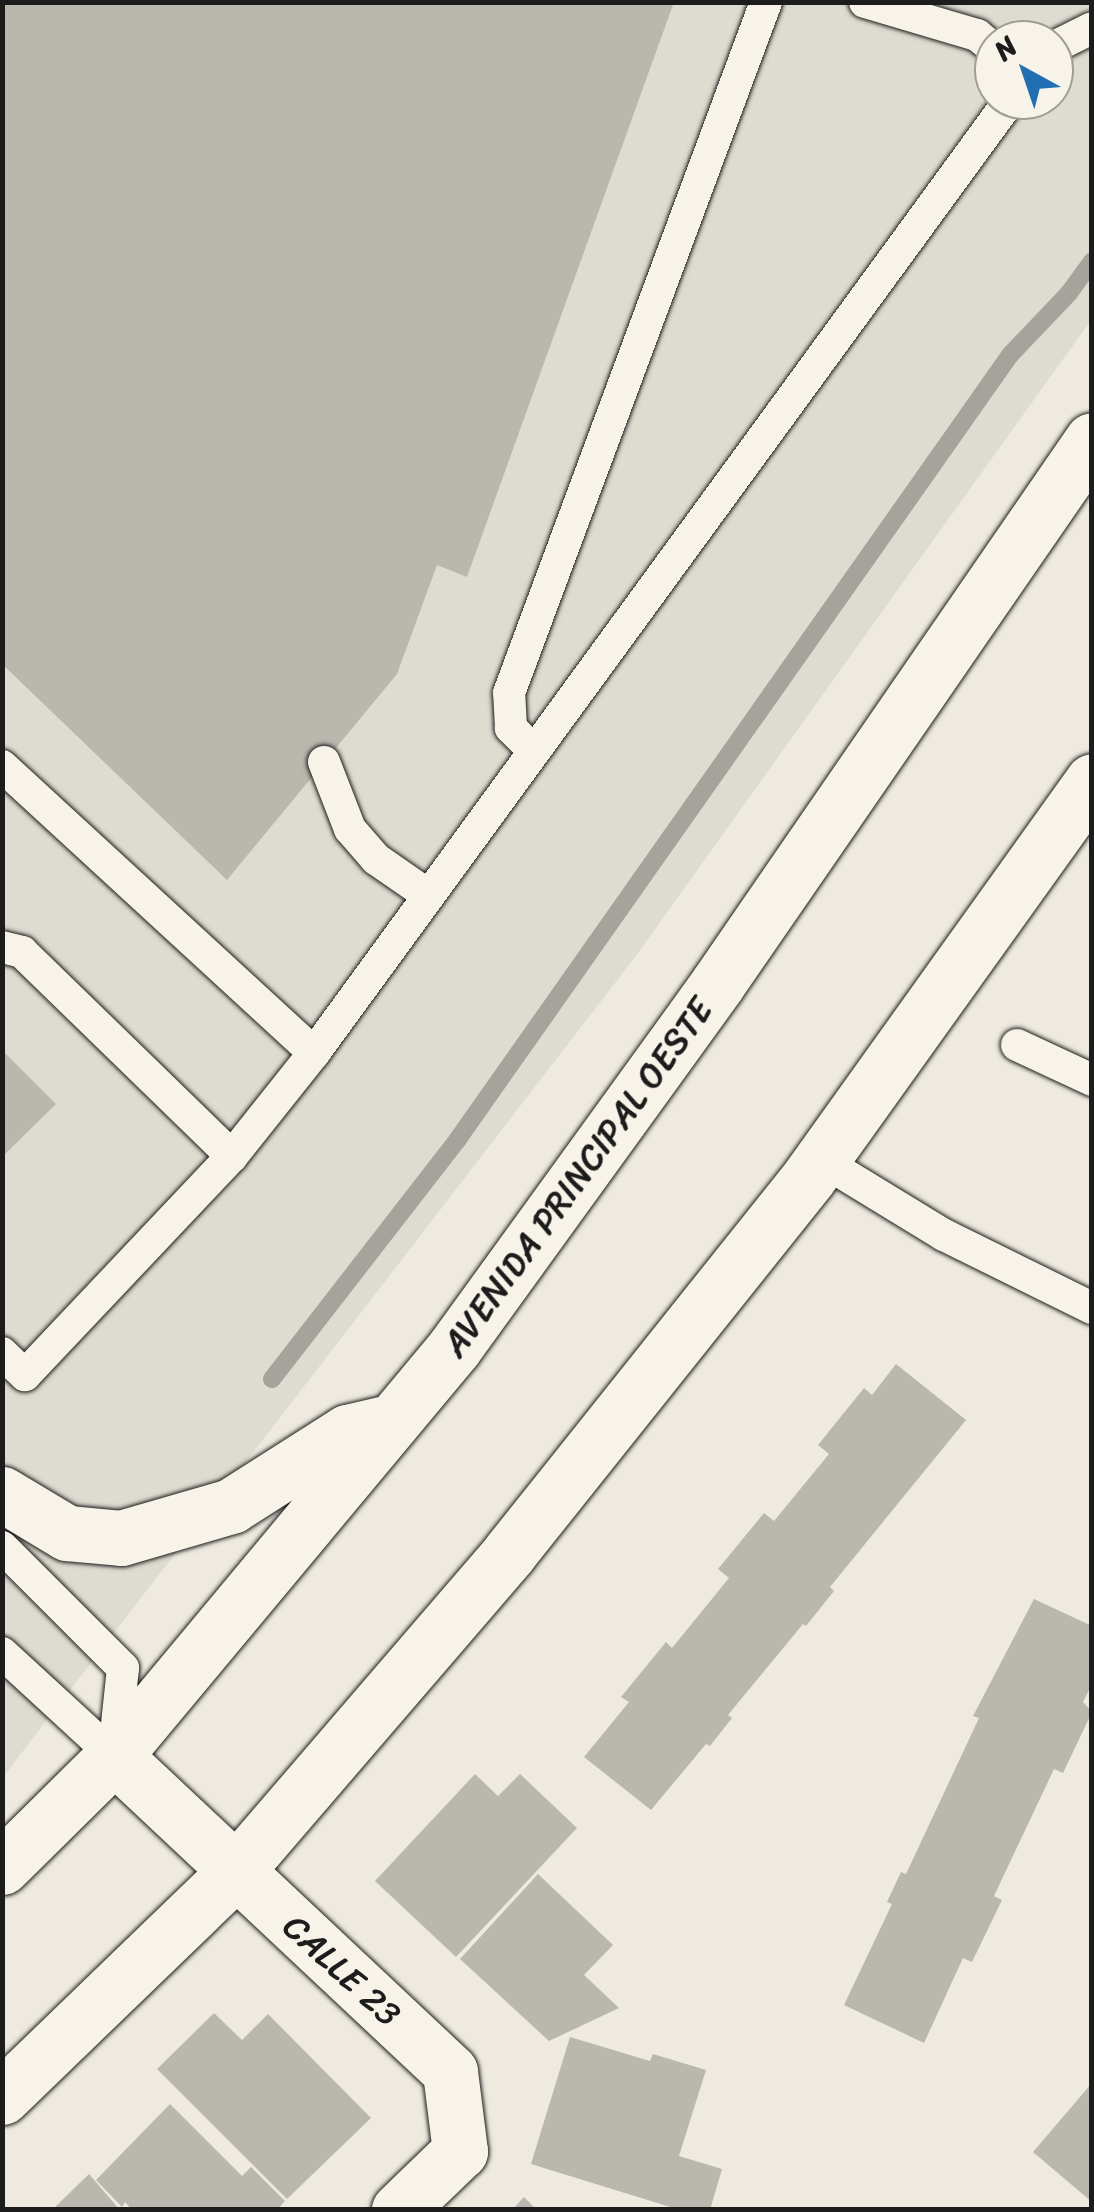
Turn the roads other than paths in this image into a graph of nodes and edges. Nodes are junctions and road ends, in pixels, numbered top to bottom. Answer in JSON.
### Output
{"nodes":[{"id":1,"x":766,"y":2,"type":"edge"},
{"id":2,"x":865,"y":2,"type":"edge"},
{"id":3,"x":974,"y":34,"type":"edge"},
{"id":4,"x":995,"y":120,"type":"edge"},
{"id":5,"x":1092,"y":440,"type":"edge"},
{"id":6,"x":534,"y":751,"type":"junction"},
{"id":7,"x":324,"y":762,"type":"dead end"},
{"id":8,"x":2,"y":766,"type":"edge"},
{"id":9,"x":1092,"y":781,"type":"edge"},
{"id":10,"x":428,"y":895,"type":"junction"},
{"id":11,"x":2,"y":946,"type":"edge"},
{"id":12,"x":1017,"y":1045,"type":"dead end"},
{"id":13,"x":314,"y":1053,"type":"junction"},
{"id":14,"x":1092,"y":1080,"type":"edge"},
{"id":15,"x":232,"y":1156,"type":"junction"},
{"id":16,"x":822,"y":1160,"type":"junction"},
{"id":17,"x":1092,"y":1308,"type":"edge"},
{"id":18,"x":14,"y":1364,"type":"edge"},
{"id":19,"x":392,"y":1421,"type":"junction"},
{"id":20,"x":2,"y":1494,"type":"edge"},
{"id":21,"x":2,"y":1547,"type":"edge"},
{"id":22,"x":2,"y":1653,"type":"edge"},
{"id":23,"x":114,"y":1756,"type":"junction"},
{"id":24,"x":2,"y":1867,"type":"edge"},
{"id":25,"x":235,"y":1872,"type":"junction"},
{"id":26,"x":2,"y":2096,"type":"edge"},
{"id":27,"x":399,"y":2210,"type":"edge"}],
"edges":[{"from":1,"to":6,"type":"lane"},
{"from":2,"to":3,"type":"lane"},
{"from":4,"to":6,"type":"lane"},
{"from":5,"to":19,"type":"main road","name":"AVENIDA PRINCIPAL OESTE"},
{"from":6,"to":10,"type":"lane"},
{"from":7,"to":10,"type":"lane"},
{"from":8,"to":13,"type":"lane"},
{"from":9,"to":16,"type":"main road"},
{"from":10,"to":13,"type":"lane"},
{"from":11,"to":15,"type":"lane"},
{"from":12,"to":14,"type":"lane"},
{"from":13,"to":15,"type":"lane"},
{"from":15,"to":18,"type":"lane"},
{"from":16,"to":17,"type":"lane"},
{"from":16,"to":25,"type":"main road"},
{"from":19,"to":20,"type":"main road"},
{"from":19,"to":23,"type":"main road","name":"AVENIDA PRINCIPAL OESTE"},
{"from":21,"to":23,"type":"lane"},
{"from":22,"to":23,"type":"lane"},
{"from":23,"to":24,"type":"main road","name":"AVENIDA PRINCIPAL OESTE"},
{"from":23,"to":25,"type":"main road","name":"CALLE 23"},
{"from":25,"to":26,"type":"main road"},
{"from":25,"to":27,"type":"main road","name":"CALLE 23"}]}
